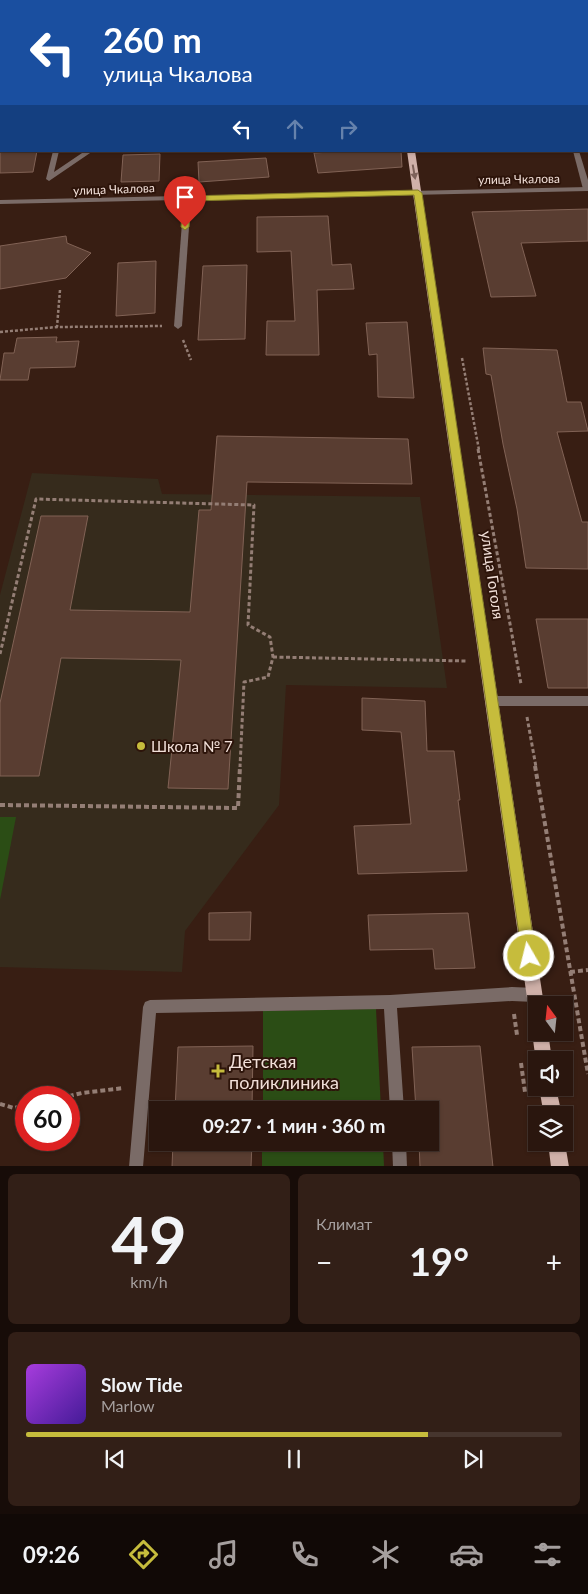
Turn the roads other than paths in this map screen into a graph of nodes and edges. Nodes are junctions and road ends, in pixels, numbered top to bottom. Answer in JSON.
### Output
{"nodes":[{"id":1,"x":56,"y":152,"type":"edge"},
{"id":2,"x":89,"y":152,"type":"edge"},
{"id":3,"x":411,"y":152,"type":"edge"},
{"id":4,"x":576,"y":152,"type":"edge"},
{"id":5,"x":587,"y":189,"type":"edge"},
{"id":6,"x":418,"y":193,"type":"junction"},
{"id":7,"x":187,"y":198,"type":"junction"},
{"id":8,"x":0,"y":202,"type":"edge"},
{"id":9,"x":178,"y":326,"type":"road end"},
{"id":10,"x":492,"y":701,"type":"junction"},
{"id":11,"x":588,"y":701,"type":"edge"},
{"id":12,"x":535,"y":996,"type":"edge"},
{"id":13,"x":528,"y":998,"type":"edge"},
{"id":14,"x":390,"y":1002,"type":"junction"},
{"id":15,"x":396,"y":1101,"type":"edge"},
{"id":16,"x":399,"y":1151,"type":"edge"},
{"id":17,"x":558,"y":1151,"type":"edge"},
{"id":18,"x":136,"y":1166,"type":"edge"},
{"id":19,"x":400,"y":1166,"type":"edge"},
{"id":20,"x":560,"y":1166,"type":"edge"}],
"edges":[{"from":1,"to":2,"type":"street"},
{"from":3,"to":6,"type":"main road","name":"улица Гоголя","one_way":true},
{"from":4,"to":5,"type":"street"},
{"from":5,"to":6,"type":"street","name":"улица Чкалова"},
{"from":6,"to":7,"type":"street","name":"улица Чкалова"},
{"from":6,"to":10,"type":"main road","name":"улица Гоголя"},
{"from":7,"to":8,"type":"street","name":"улица Чкалова"},
{"from":7,"to":9,"type":"street"},
{"from":10,"to":11,"type":"street"},
{"from":10,"to":12,"type":"main road","name":"улица Гоголя"},
{"from":13,"to":14,"type":"street"},
{"from":14,"to":15,"type":"street"},
{"from":14,"to":18,"type":"street"},
{"from":16,"to":19,"type":"street"},
{"from":17,"to":20,"type":"main road"}]}
